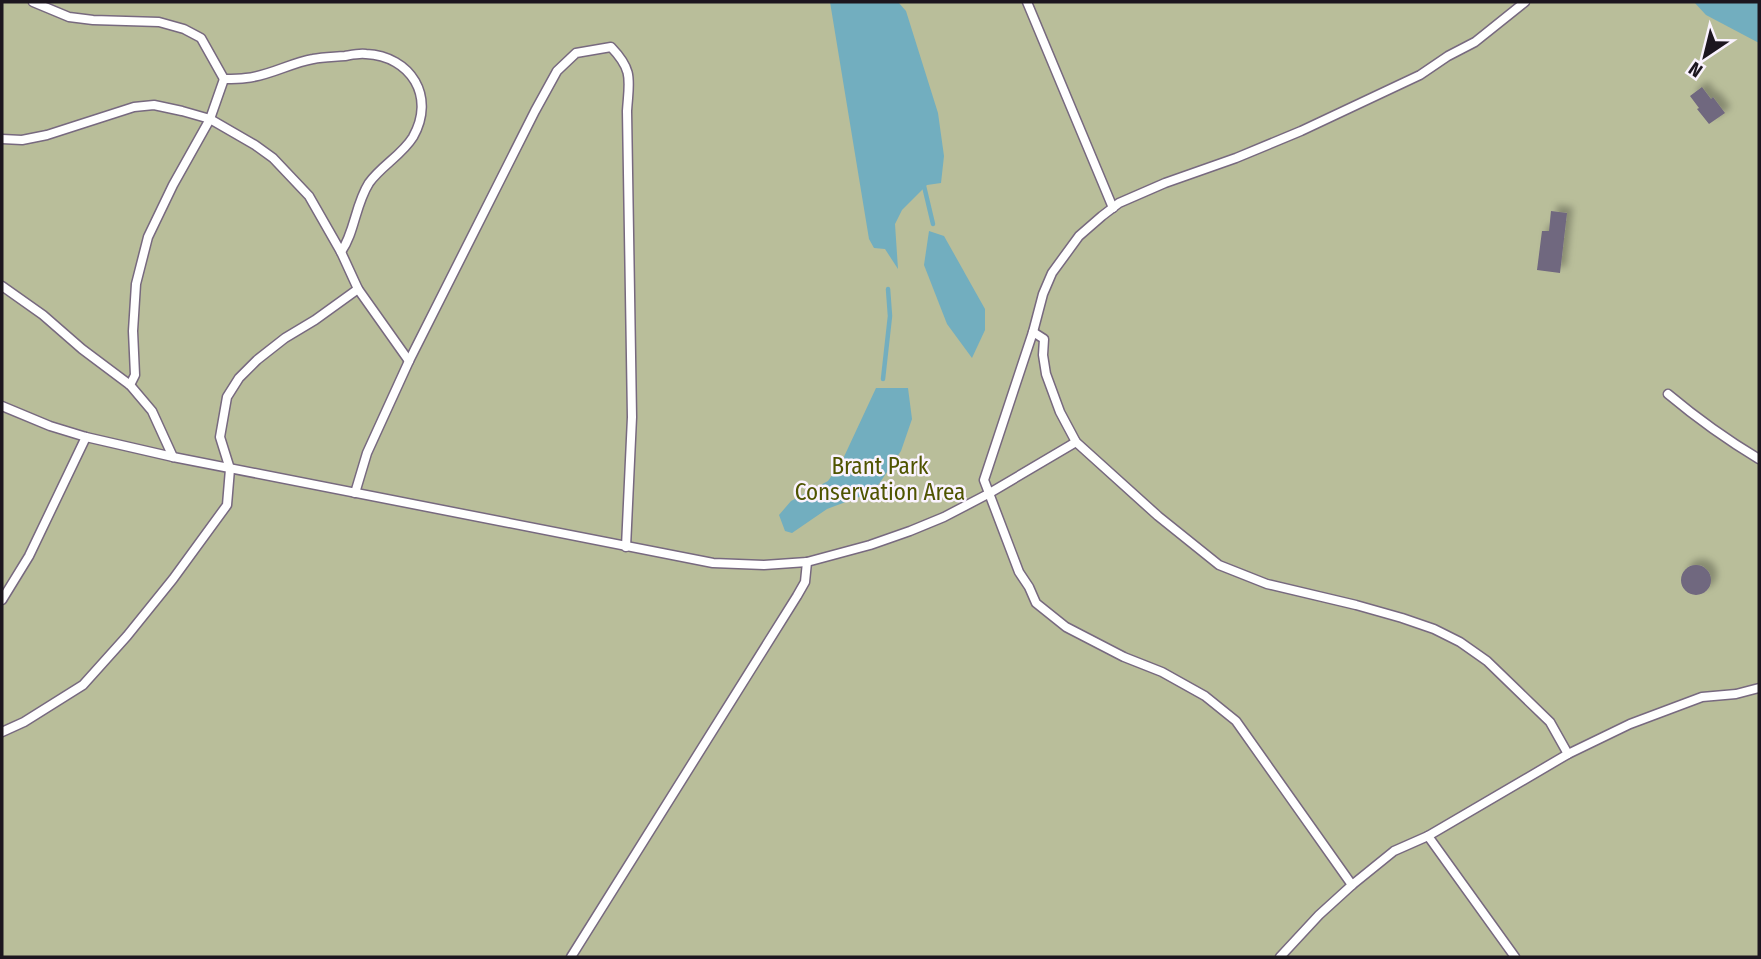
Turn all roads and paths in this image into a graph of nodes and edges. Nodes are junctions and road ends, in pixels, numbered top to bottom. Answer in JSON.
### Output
{"nodes":[{"id":1,"x":33,"y":2,"type":"edge"},
{"id":2,"x":1027,"y":2,"type":"edge"},
{"id":3,"x":1525,"y":2,"type":"edge"},
{"id":4,"x":224,"y":79,"type":"junction"},
{"id":5,"x":211,"y":119,"type":"junction"},
{"id":6,"x":2,"y":139,"type":"edge"},
{"id":7,"x":1113,"y":208,"type":"junction"},
{"id":8,"x":341,"y":252,"type":"junction"},
{"id":9,"x":2,"y":286,"type":"edge"},
{"id":10,"x":358,"y":289,"type":"junction"},
{"id":11,"x":1033,"y":332,"type":"junction"},
{"id":12,"x":409,"y":361,"type":"junction"},
{"id":13,"x":130,"y":385,"type":"junction"},
{"id":14,"x":1668,"y":394,"type":"dead end"},
{"id":15,"x":2,"y":406,"type":"edge"},
{"id":16,"x":86,"y":437,"type":"junction"},
{"id":17,"x":1076,"y":442,"type":"junction"},
{"id":18,"x":173,"y":457,"type":"junction"},
{"id":19,"x":1759,"y":459,"type":"edge"},
{"id":20,"x":230,"y":469,"type":"junction"},
{"id":21,"x":355,"y":493,"type":"junction"},
{"id":22,"x":988,"y":495,"type":"junction"},
{"id":23,"x":626,"y":547,"type":"junction"},
{"id":24,"x":807,"y":562,"type":"junction"},
{"id":25,"x":2,"y":600,"type":"edge"},
{"id":26,"x":1759,"y":688,"type":"edge"},
{"id":27,"x":2,"y":733,"type":"edge"},
{"id":28,"x":1568,"y":754,"type":"junction"},
{"id":29,"x":1428,"y":836,"type":"junction"},
{"id":30,"x":1352,"y":886,"type":"junction"},
{"id":31,"x":571,"y":957,"type":"edge"},
{"id":32,"x":1280,"y":957,"type":"edge"},
{"id":33,"x":1515,"y":957,"type":"edge"}],
"edges":[{"from":1,"to":4,"type":"lane"},
{"from":2,"to":7,"type":"lane"},
{"from":3,"to":7,"type":"lane"},
{"from":4,"to":5,"type":"lane"},
{"from":4,"to":8,"type":"lane"},
{"from":5,"to":6,"type":"lane"},
{"from":5,"to":8,"type":"lane"},
{"from":5,"to":13,"type":"lane"},
{"from":7,"to":11,"type":"lane"},
{"from":8,"to":10,"type":"lane"},
{"from":9,"to":13,"type":"lane"},
{"from":10,"to":12,"type":"lane"},
{"from":10,"to":20,"type":"lane"},
{"from":11,"to":17,"type":"lane"},
{"from":11,"to":22,"type":"lane"},
{"from":12,"to":21,"type":"lane"},
{"from":12,"to":23,"type":"lane"},
{"from":13,"to":18,"type":"lane"},
{"from":14,"to":19,"type":"lane"},
{"from":15,"to":16,"type":"lane"},
{"from":16,"to":18,"type":"lane"},
{"from":16,"to":25,"type":"lane"},
{"from":17,"to":22,"type":"lane"},
{"from":17,"to":28,"type":"lane"},
{"from":18,"to":20,"type":"lane"},
{"from":20,"to":21,"type":"lane"},
{"from":20,"to":27,"type":"lane"},
{"from":21,"to":23,"type":"lane"},
{"from":22,"to":24,"type":"lane"},
{"from":22,"to":30,"type":"lane"},
{"from":23,"to":24,"type":"lane"},
{"from":24,"to":31,"type":"lane"},
{"from":26,"to":28,"type":"lane"},
{"from":28,"to":29,"type":"lane"},
{"from":29,"to":30,"type":"lane"},
{"from":29,"to":33,"type":"lane"},
{"from":30,"to":32,"type":"lane"}]}
